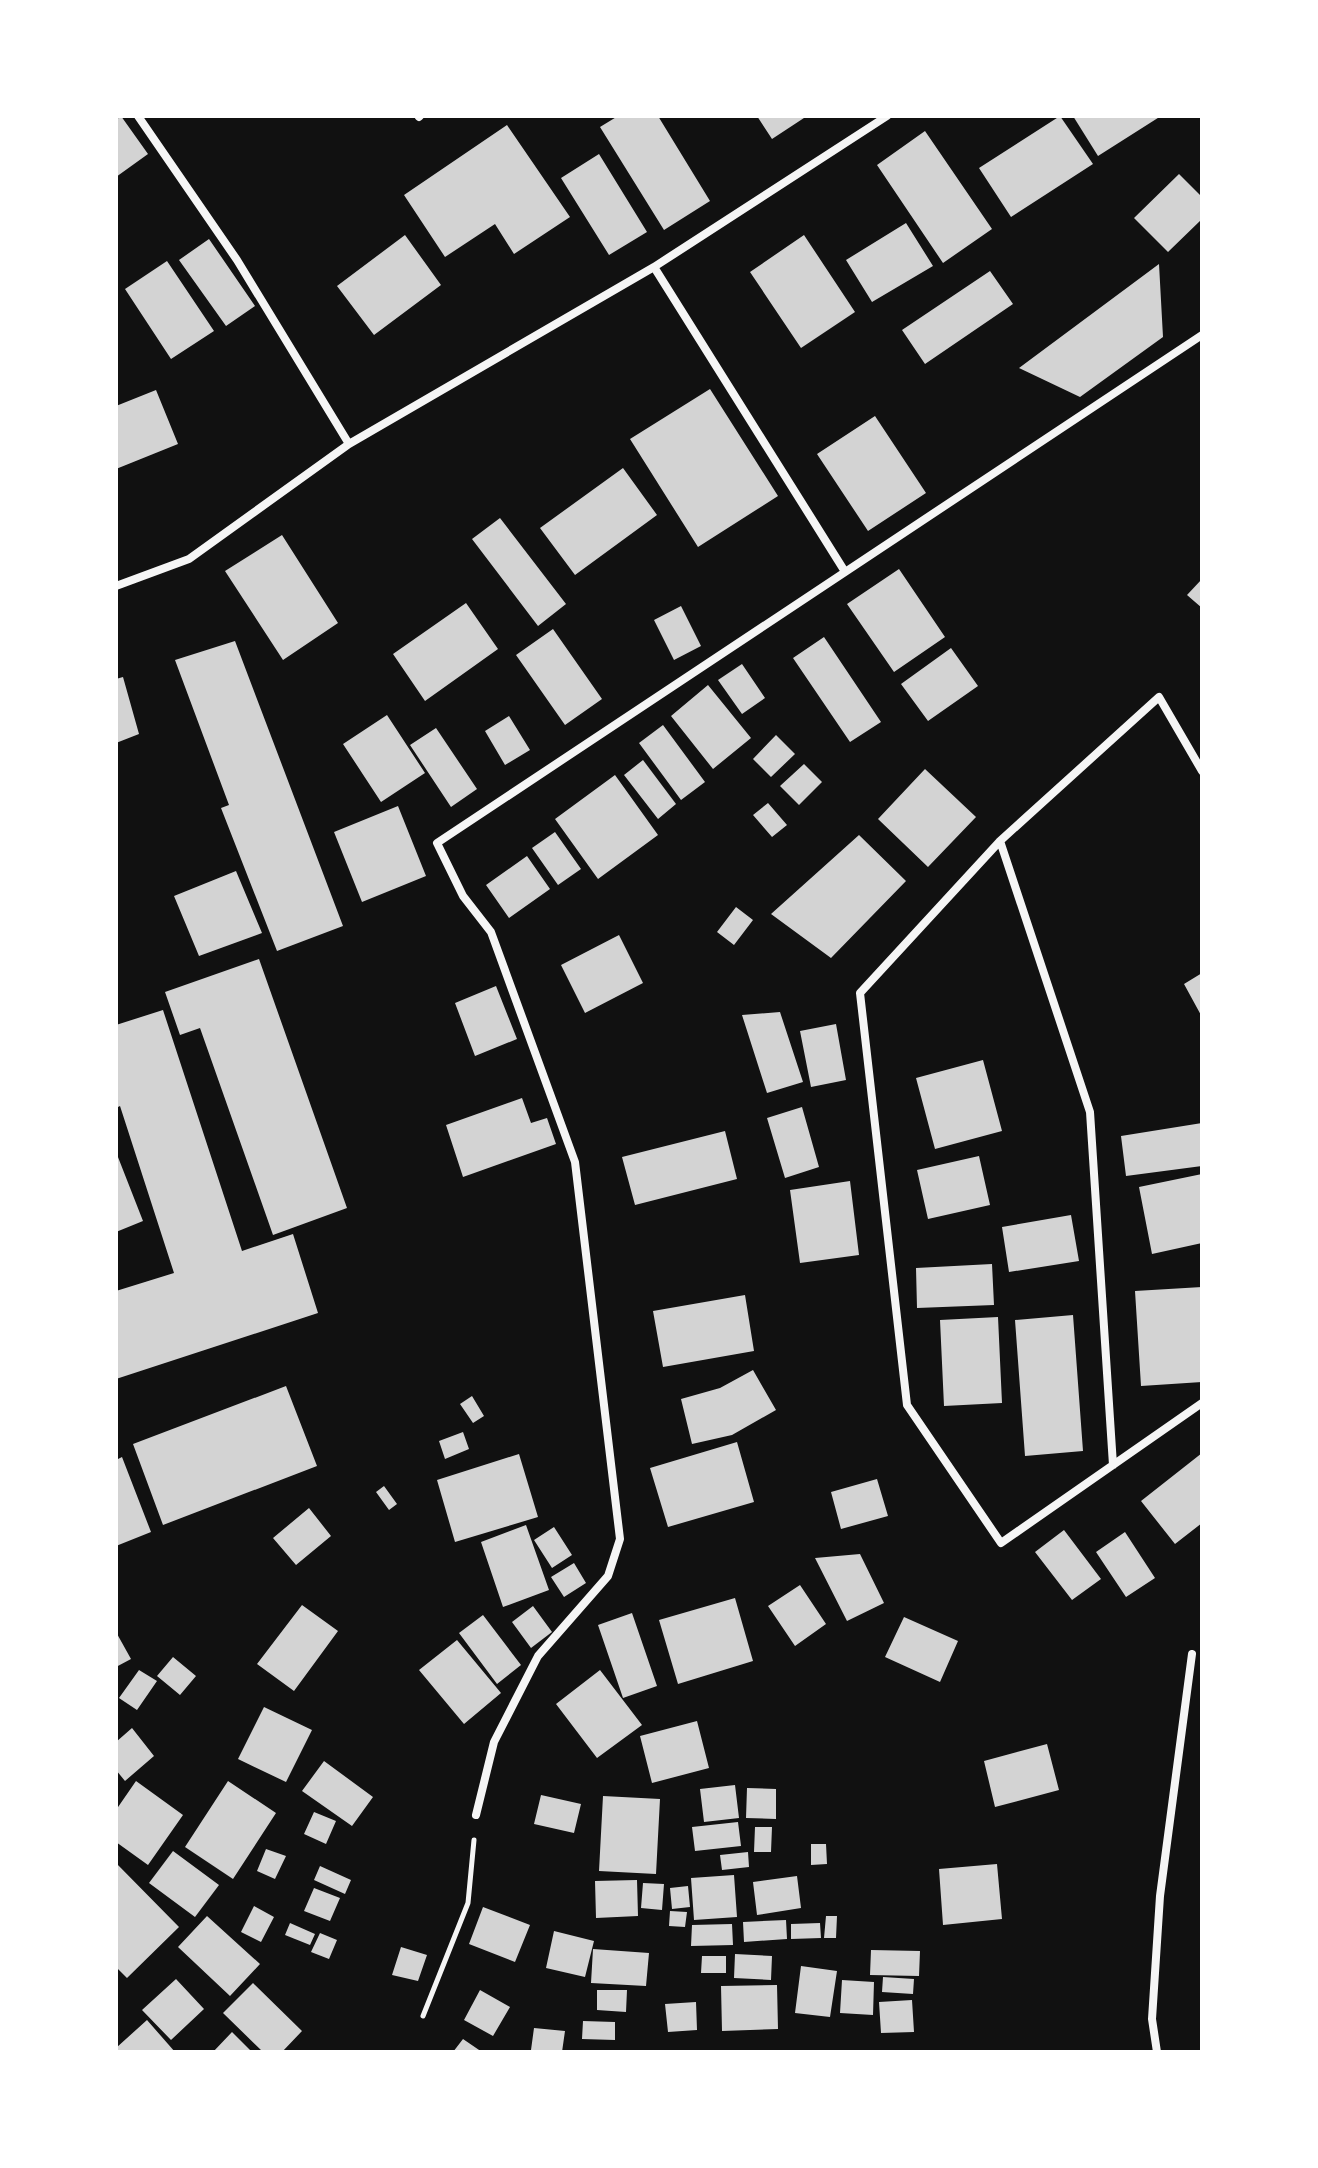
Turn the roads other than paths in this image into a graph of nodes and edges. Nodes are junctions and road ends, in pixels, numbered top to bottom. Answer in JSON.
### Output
{"nodes":[{"id":1,"x":138,"y":116,"type":"edge"},
{"id":2,"x":887,"y":116,"type":"edge"},
{"id":3,"x":654,"y":267,"type":"junction"},
{"id":4,"x":1202,"y":335,"type":"edge"},
{"id":5,"x":349,"y":444,"type":"junction"},
{"id":6,"x":844,"y":570,"type":"junction"},
{"id":7,"x":116,"y":586,"type":"edge"},
{"id":8,"x":1202,"y":771,"type":"edge"},
{"id":9,"x":1000,"y":841,"type":"junction"},
{"id":10,"x":1202,"y":1403,"type":"edge"},
{"id":11,"x":1113,"y":1465,"type":"junction"},
{"id":12,"x":1192,"y":1654,"type":"dead end"},
{"id":13,"x":476,"y":1815,"type":"road end"},
{"id":14,"x":1157,"y":2052,"type":"edge"}],
"edges":[{"from":1,"to":5,"type":"street"},
{"from":2,"to":3,"type":"street"},
{"from":3,"to":5,"type":"street"},
{"from":3,"to":6,"type":"street"},
{"from":4,"to":6,"type":"street"},
{"from":5,"to":7,"type":"street"},
{"from":6,"to":13,"type":"street"},
{"from":8,"to":9,"type":"street"},
{"from":9,"to":11,"type":"street"},
{"from":9,"to":11,"type":"street"},
{"from":10,"to":11,"type":"street"},
{"from":12,"to":14,"type":"street"}]}
